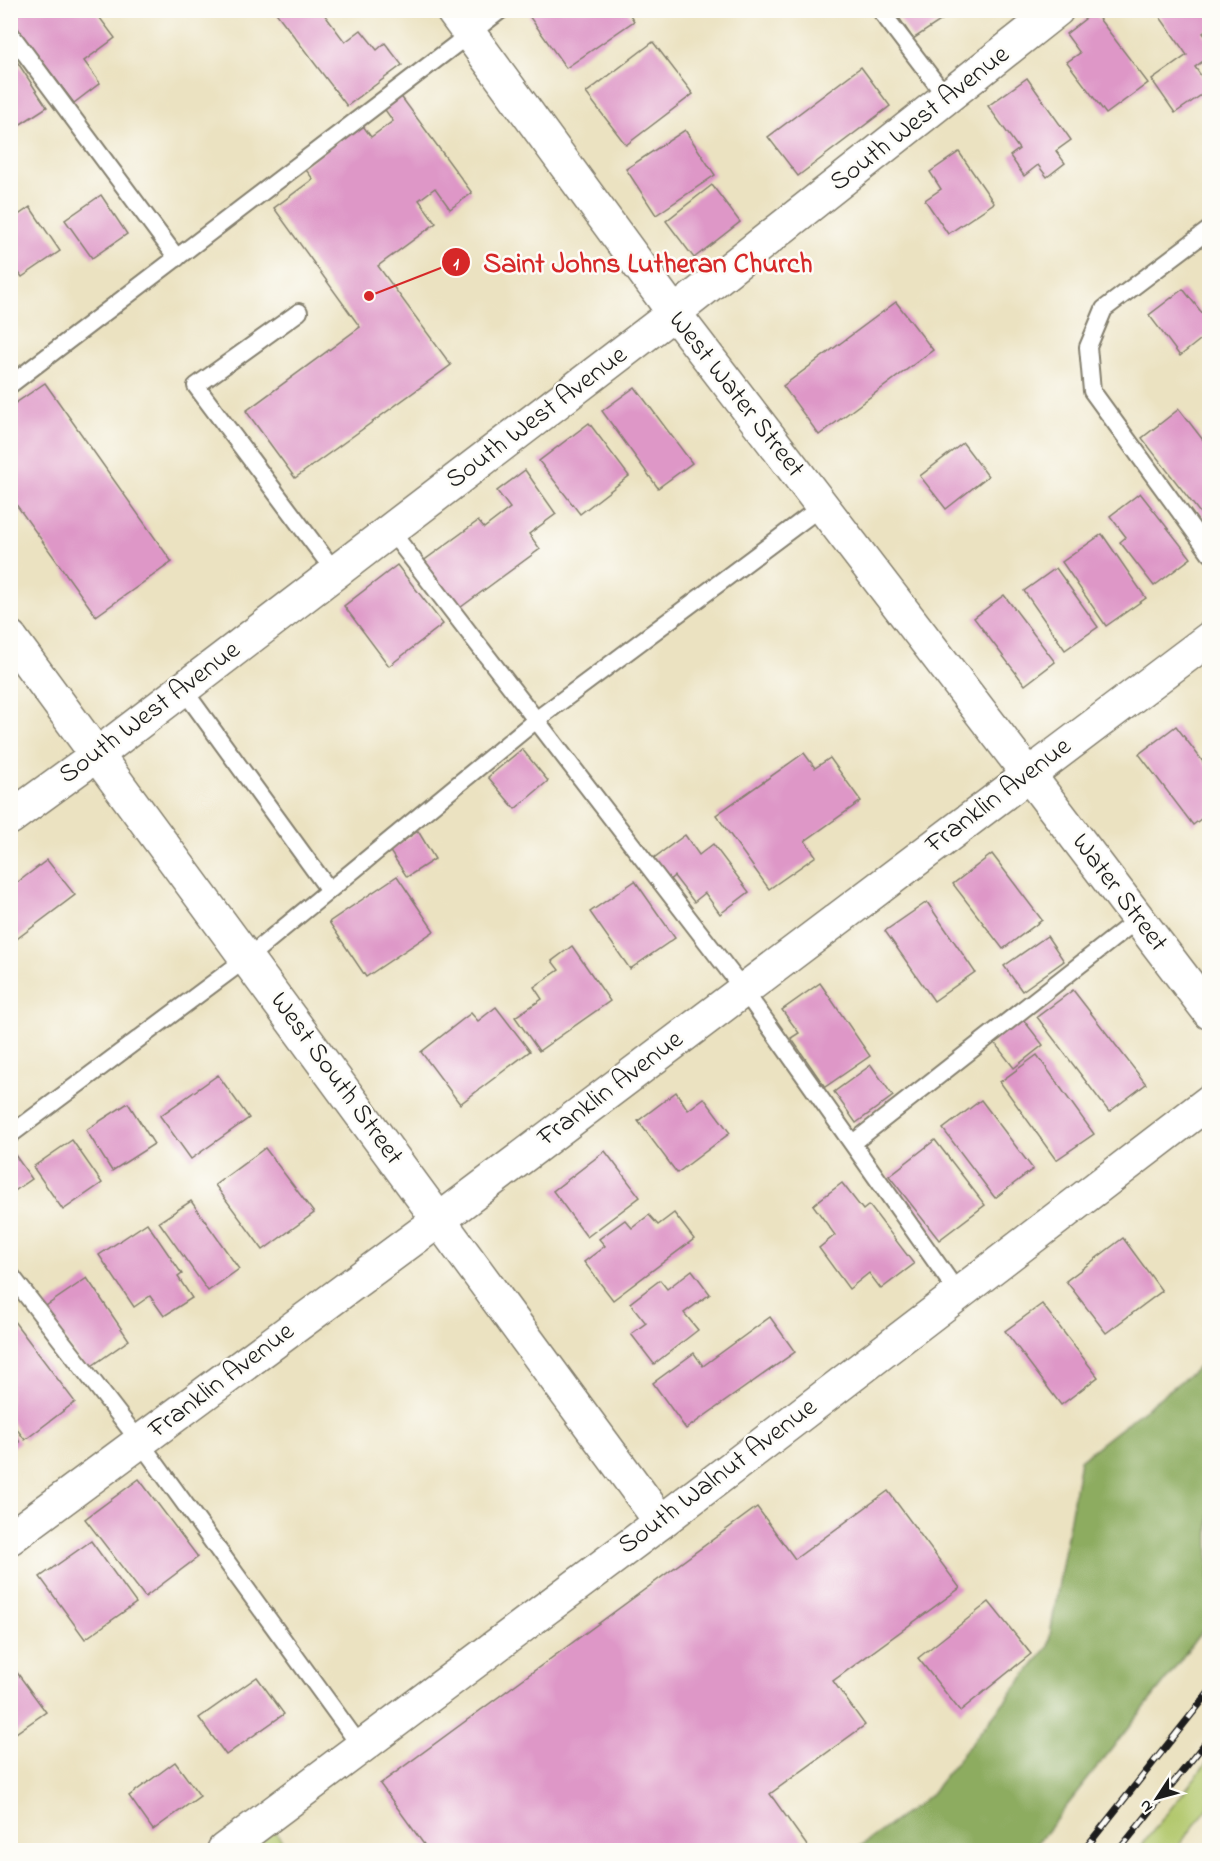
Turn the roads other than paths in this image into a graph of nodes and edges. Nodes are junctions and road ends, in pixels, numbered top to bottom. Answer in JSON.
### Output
{"nodes":[{"id":1,"x":501,"y":10,"type":"edge"},
{"id":2,"x":880,"y":10,"type":"edge"},
{"id":3,"x":1057,"y":10,"type":"edge"},
{"id":4,"x":461,"y":23,"type":"edge"},
{"id":5,"x":10,"y":33,"type":"edge"},
{"id":6,"x":946,"y":98,"type":"junction"},
{"id":7,"x":1209,"y":229,"type":"edge"},
{"id":8,"x":177,"y":258,"type":"junction"},
{"id":9,"x":299,"y":312,"type":"dead end"},
{"id":10,"x":674,"y":314,"type":"junction"},
{"id":11,"x":10,"y":385,"type":"edge"},
{"id":12,"x":822,"y":506,"type":"junction"},
{"id":13,"x":390,"y":530,"type":"junction"},
{"id":14,"x":1209,"y":553,"type":"edge"},
{"id":15,"x":335,"y":572,"type":"junction"},
{"id":16,"x":10,"y":637,"type":"edge"},
{"id":17,"x":1209,"y":638,"type":"edge"},
{"id":18,"x":183,"y":689,"type":"junction"},
{"id":19,"x":536,"y":720,"type":"junction"},
{"id":20,"x":98,"y":754,"type":"junction"},
{"id":21,"x":1028,"y":774,"type":"junction"},
{"id":22,"x":10,"y":818,"type":"edge"},
{"id":23,"x":329,"y":890,"type":"junction"},
{"id":24,"x":1138,"y":920,"type":"junction"},
{"id":25,"x":247,"y":958,"type":"junction"},
{"id":26,"x":743,"y":989,"type":"junction"},
{"id":27,"x":1209,"y":1013,"type":"edge"},
{"id":28,"x":1209,"y":1101,"type":"edge"},
{"id":29,"x":10,"y":1136,"type":"edge"},
{"id":30,"x":853,"y":1143,"type":"junction"},
{"id":31,"x":439,"y":1220,"type":"junction"},
{"id":32,"x":10,"y":1274,"type":"edge"},
{"id":33,"x":958,"y":1293,"type":"junction"},
{"id":34,"x":140,"y":1442,"type":"junction"},
{"id":35,"x":661,"y":1522,"type":"junction"},
{"id":36,"x":10,"y":1538,"type":"edge"},
{"id":37,"x":361,"y":1747,"type":"junction"},
{"id":38,"x":224,"y":1851,"type":"edge"}],
"edges":[{"from":1,"to":4,"type":"lane"},
{"from":2,"to":6,"type":"lane"},
{"from":3,"to":6,"type":"street","name":"South West Avenue"},
{"from":4,"to":8,"type":"lane"},
{"from":4,"to":10,"type":"street","name":"West Water Street"},
{"from":5,"to":8,"type":"lane"},
{"from":6,"to":10,"type":"street","name":"South West Avenue"},
{"from":7,"to":14,"type":"lane"},
{"from":8,"to":11,"type":"lane"},
{"from":9,"to":15,"type":"lane"},
{"from":10,"to":12,"type":"street","name":"West Water Street"},
{"from":10,"to":13,"type":"street","name":"South West Avenue"},
{"from":12,"to":19,"type":"lane"},
{"from":12,"to":21,"type":"street","name":"West Water Street"},
{"from":13,"to":15,"type":"street","name":"South West Avenue"},
{"from":13,"to":19,"type":"lane"},
{"from":15,"to":18,"type":"street","name":"South West Avenue"},
{"from":16,"to":20,"type":"street","name":"West South Street"},
{"from":17,"to":21,"type":"street","name":"Franklin Avenue"},
{"from":18,"to":20,"type":"street","name":"South West Avenue"},
{"from":18,"to":23,"type":"lane"},
{"from":19,"to":23,"type":"lane"},
{"from":19,"to":26,"type":"lane"},
{"from":20,"to":22,"type":"street","name":"South West Avenue"},
{"from":20,"to":25,"type":"street","name":"West South Street"},
{"from":21,"to":24,"type":"street","name":"Water Street"},
{"from":21,"to":26,"type":"street","name":"Franklin Avenue"},
{"from":23,"to":25,"type":"lane"},
{"from":24,"to":27,"type":"street","name":"Water Street"},
{"from":24,"to":30,"type":"lane"},
{"from":25,"to":29,"type":"lane"},
{"from":25,"to":31,"type":"street","name":"West South Street"},
{"from":26,"to":30,"type":"lane"},
{"from":26,"to":31,"type":"street","name":"Franklin Avenue"},
{"from":28,"to":33,"type":"street","name":"South Walnut Avenue"},
{"from":30,"to":33,"type":"lane"},
{"from":31,"to":34,"type":"street","name":"Franklin Avenue"},
{"from":31,"to":35,"type":"street","name":"West South Street"},
{"from":32,"to":34,"type":"lane"},
{"from":33,"to":35,"type":"street","name":"South Walnut Avenue"},
{"from":34,"to":36,"type":"street","name":"Franklin Avenue"},
{"from":34,"to":37,"type":"lane"},
{"from":35,"to":37,"type":"street","name":"South Walnut Avenue"},
{"from":37,"to":38,"type":"street","name":"South Walnut Avenue"}]}
